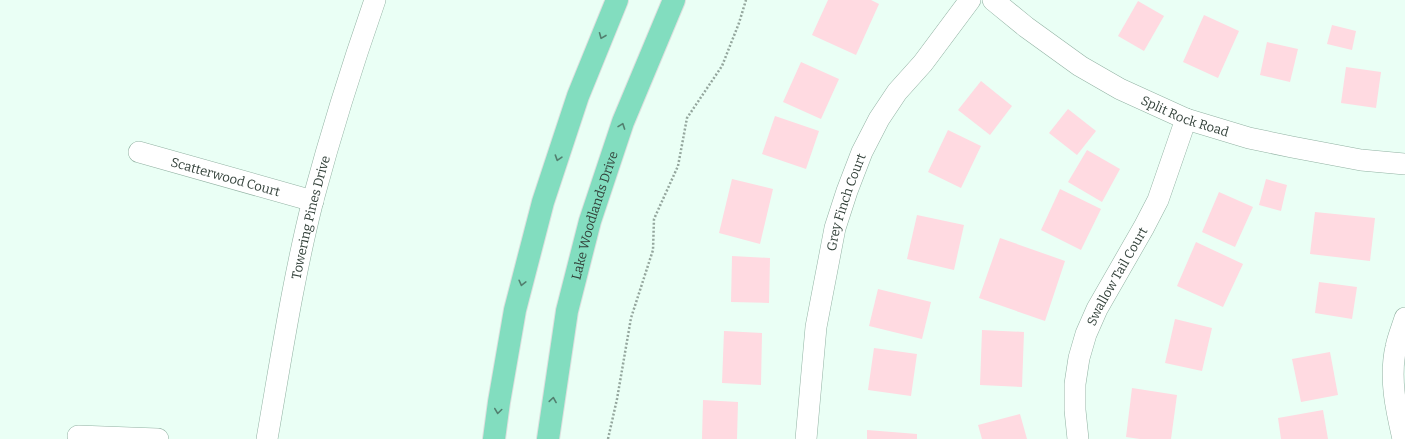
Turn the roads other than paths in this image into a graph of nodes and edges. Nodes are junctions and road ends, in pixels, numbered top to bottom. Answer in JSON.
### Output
{"nodes":[{"id":1,"x":375,"y":0,"type":"edge"},
{"id":2,"x":617,"y":0,"type":"edge"},
{"id":3,"x":674,"y":0,"type":"edge"},
{"id":4,"x":970,"y":0,"type":"edge"},
{"id":5,"x":993,"y":0,"type":"edge"},
{"id":6,"x":1186,"y":119,"type":"junction"},
{"id":7,"x":139,"y":152,"type":"dead end"},
{"id":8,"x":1405,"y":164,"type":"edge"},
{"id":9,"x":313,"y":201,"type":"junction"},
{"id":10,"x":1405,"y":318,"type":"edge"},
{"id":11,"x":78,"y":436,"type":"dead end"},
{"id":12,"x":158,"y":439,"type":"edge"},
{"id":13,"x":266,"y":439,"type":"edge"},
{"id":14,"x":494,"y":439,"type":"edge"},
{"id":15,"x":548,"y":439,"type":"edge"},
{"id":16,"x":806,"y":439,"type":"edge"},
{"id":17,"x":1078,"y":439,"type":"edge"},
{"id":18,"x":1403,"y":439,"type":"edge"}],
"edges":[{"from":1,"to":9,"type":"street","name":"Towering Pines Drive"},
{"from":2,"to":14,"type":"main road","one_way":true},
{"from":15,"to":3,"type":"main road","name":"Lake Woodlands Drive","one_way":true},
{"from":4,"to":16,"type":"street","name":"Grey Finch Court"},
{"from":5,"to":6,"type":"street","name":"Split Rock Road"},
{"from":6,"to":8,"type":"street","name":"Split Rock Road"},
{"from":6,"to":17,"type":"street","name":"Swallow Tail Court"},
{"from":7,"to":9,"type":"street","name":"Scatterwood Court"},
{"from":9,"to":13,"type":"street","name":"Towering Pines Drive"},
{"from":10,"to":18,"type":"street"},
{"from":11,"to":12,"type":"street"}]}
